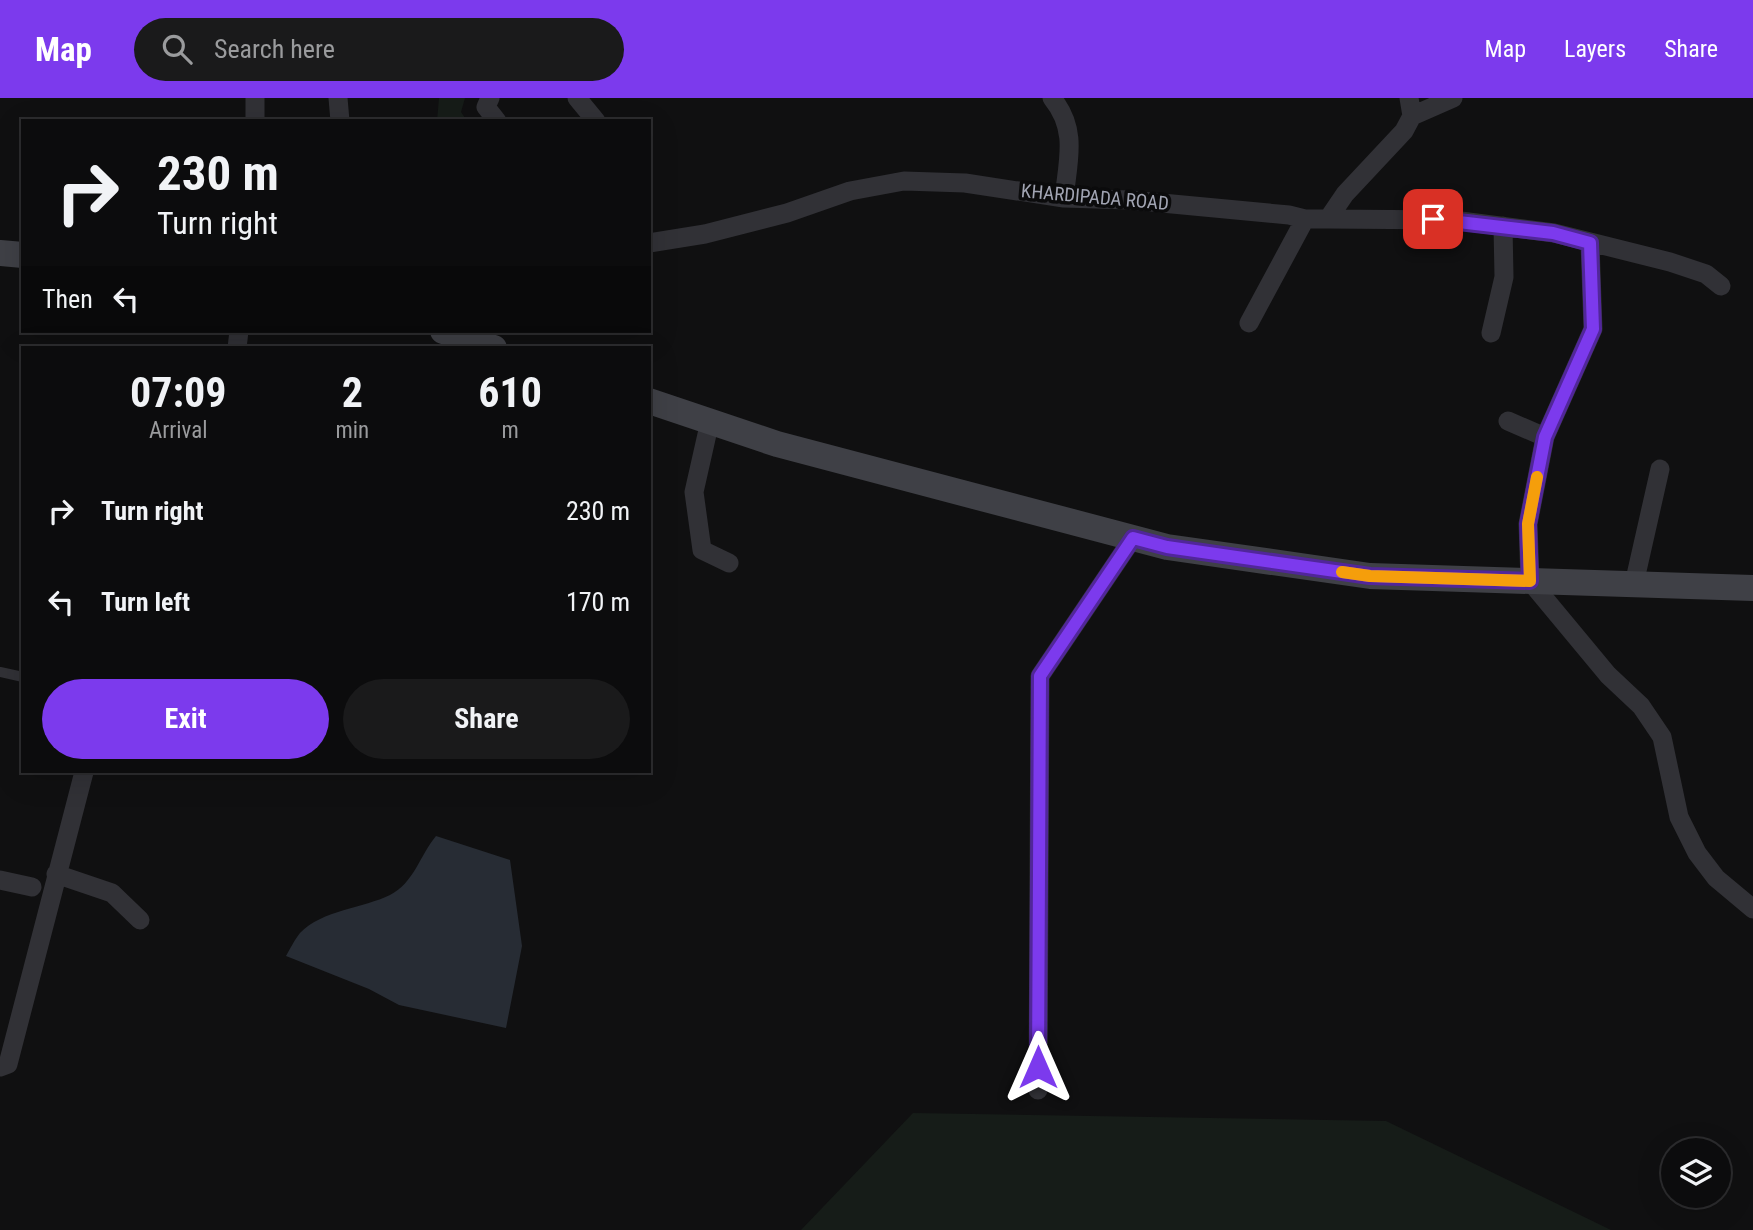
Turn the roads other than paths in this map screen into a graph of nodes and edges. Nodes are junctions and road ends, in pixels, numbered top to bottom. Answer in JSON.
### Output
{"nodes":[{"id":1,"x":255,"y":98,"type":"edge"},
{"id":2,"x":338,"y":98,"type":"edge"},
{"id":3,"x":490,"y":98,"type":"edge"},
{"id":4,"x":577,"y":98,"type":"edge"},
{"id":5,"x":1052,"y":98,"type":"edge"},
{"id":6,"x":1453,"y":98,"type":"edge"},
{"id":7,"x":1411,"y":107,"type":"edge"},
{"id":8,"x":255,"y":119,"type":"edge"},
{"id":9,"x":340,"y":119,"type":"edge"},
{"id":10,"x":495,"y":119,"type":"edge"},
{"id":11,"x":595,"y":119,"type":"edge"},
{"id":12,"x":1064,"y":198,"type":"junction"},
{"id":13,"x":1305,"y":219,"type":"junction"},
{"id":14,"x":1328,"y":219,"type":"junction"},
{"id":15,"x":1503,"y":226,"type":"junction"},
{"id":16,"x":651,"y":243,"type":"edge"},
{"id":17,"x":1590,"y":243,"type":"junction"},
{"id":18,"x":0,"y":253,"type":"edge"},
{"id":19,"x":21,"y":255,"type":"edge"},
{"id":20,"x":1721,"y":286,"type":"dead end"},
{"id":21,"x":1249,"y":323,"type":"dead end"},
{"id":22,"x":449,"y":333,"type":"edge"},
{"id":23,"x":1491,"y":333,"type":"dead end"},
{"id":24,"x":488,"y":346,"type":"edge"},
{"id":25,"x":651,"y":402,"type":"edge"},
{"id":26,"x":710,"y":421,"type":"junction"},
{"id":27,"x":1508,"y":421,"type":"dead end"},
{"id":28,"x":1545,"y":437,"type":"junction"},
{"id":29,"x":1660,"y":469,"type":"dead end"},
{"id":30,"x":1133,"y":538,"type":"junction"},
{"id":31,"x":729,"y":563,"type":"dead end"},
{"id":32,"x":1530,"y":581,"type":"junction"},
{"id":33,"x":1634,"y":584,"type":"junction"},
{"id":34,"x":1753,"y":588,"type":"edge"},
{"id":35,"x":0,"y":672,"type":"edge"},
{"id":36,"x":21,"y":677,"type":"edge"},
{"id":37,"x":83,"y":773,"type":"edge"},
{"id":38,"x":56,"y":874,"type":"junction"},
{"id":39,"x":0,"y":880,"type":"edge"},
{"id":40,"x":32,"y":887,"type":"dead end"},
{"id":41,"x":1753,"y":909,"type":"edge"},
{"id":42,"x":140,"y":920,"type":"dead end"},
{"id":43,"x":17,"y":1030,"type":"junction"},
{"id":44,"x":0,"y":1047,"type":"edge"},
{"id":45,"x":1038,"y":1059,"type":"dead end"},
{"id":46,"x":0,"y":1067,"type":"edge"}],
"edges":[{"from":1,"to":8,"type":"street"},
{"from":2,"to":9,"type":"street"},
{"from":3,"to":10,"type":"street"},
{"from":4,"to":11,"type":"street"},
{"from":5,"to":12,"type":"street"},
{"from":6,"to":7,"type":"street"},
{"from":7,"to":14,"type":"street"},
{"from":12,"to":13,"type":"street","name":"KHARDIPADA ROAD"},
{"from":12,"to":16,"type":"street","name":"KHARDIPADA ROAD"},
{"from":13,"to":14,"type":"street","name":"KHARDIPADA ROAD"},
{"from":13,"to":21,"type":"street"},
{"from":14,"to":15,"type":"street","name":"KHARDIPADA ROAD"},
{"from":15,"to":17,"type":"street","name":"KHARDIPADA ROAD"},
{"from":15,"to":23,"type":"street"},
{"from":17,"to":20,"type":"street","name":"KHARDIPADA ROAD"},
{"from":17,"to":28,"type":"street"},
{"from":18,"to":19,"type":"street"},
{"from":22,"to":24,"type":"street"},
{"from":25,"to":26,"type":"street"},
{"from":26,"to":30,"type":"street"},
{"from":26,"to":31,"type":"street"},
{"from":27,"to":28,"type":"street"},
{"from":28,"to":32,"type":"street"},
{"from":29,"to":33,"type":"street"},
{"from":30,"to":32,"type":"street"},
{"from":30,"to":45,"type":"street"},
{"from":32,"to":33,"type":"street"},
{"from":32,"to":41,"type":"street"},
{"from":33,"to":34,"type":"street"},
{"from":35,"to":36,"type":"lane"},
{"from":37,"to":38,"type":"street"},
{"from":38,"to":42,"type":"street"},
{"from":38,"to":43,"type":"street"},
{"from":39,"to":40,"type":"street"},
{"from":43,"to":44,"type":"street"},
{"from":43,"to":46,"type":"street"}]}
